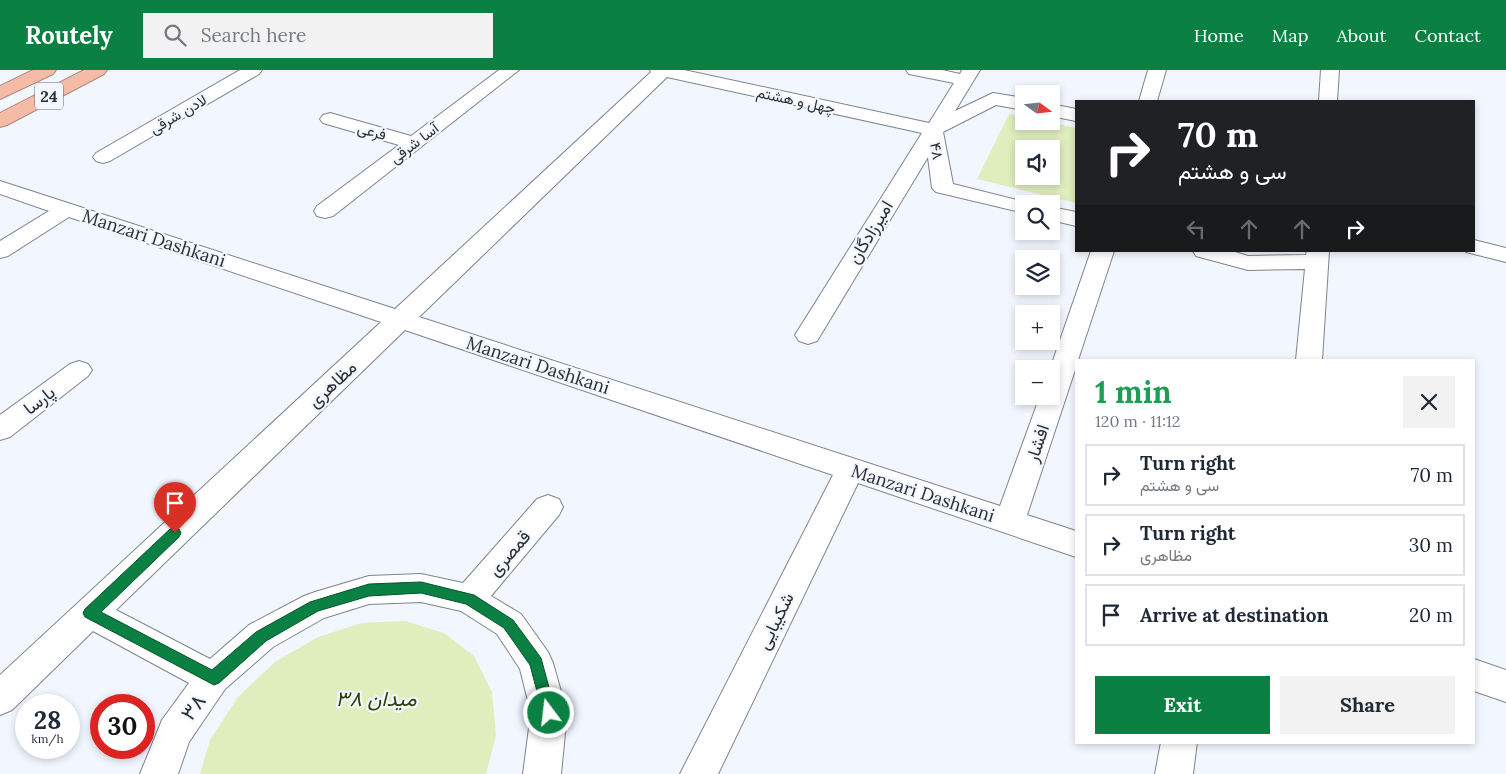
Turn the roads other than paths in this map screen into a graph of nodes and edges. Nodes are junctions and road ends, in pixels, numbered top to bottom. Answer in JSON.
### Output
{"nodes":[{"id":1,"x":47,"y":70,"type":"edge"},
{"id":2,"x":98,"y":70,"type":"edge"},
{"id":3,"x":253,"y":70,"type":"edge"},
{"id":4,"x":483,"y":70,"type":"edge"},
{"id":5,"x":662,"y":70,"type":"edge"},
{"id":6,"x":915,"y":70,"type":"edge"},
{"id":7,"x":1157,"y":70,"type":"edge"},
{"id":8,"x":1330,"y":70,"type":"edge"},
{"id":9,"x":507,"y":72,"type":"edge"},
{"id":10,"x":968,"y":75,"type":"edge"},
{"id":11,"x":0,"y":93,"type":"edge"},
{"id":12,"x":1148,"y":100,"type":"edge"},
{"id":13,"x":1328,"y":100,"type":"edge"},
{"id":14,"x":1015,"y":102,"type":"edge"},
{"id":15,"x":1060,"y":112,"type":"edge"},
{"id":16,"x":1075,"y":115,"type":"edge"},
{"id":17,"x":330,"y":119,"type":"dead end"},
{"id":18,"x":0,"y":121,"type":"edge"},
{"id":19,"x":933,"y":130,"type":"junction"},
{"id":20,"x":414,"y":143,"type":"junction"},
{"id":21,"x":103,"y":157,"type":"dead end"},
{"id":22,"x":0,"y":187,"type":"edge"},
{"id":23,"x":1015,"y":205,"type":"edge"},
{"id":24,"x":67,"y":209,"type":"junction"},
{"id":25,"x":325,"y":212,"type":"dead end"},
{"id":26,"x":1060,"y":215,"type":"edge"},
{"id":27,"x":1075,"y":219,"type":"edge"},
{"id":28,"x":1475,"y":247,"type":"edge"},
{"id":29,"x":0,"y":251,"type":"edge"},
{"id":30,"x":1103,"y":252,"type":"edge"},
{"id":31,"x":1208,"y":252,"type":"edge"},
{"id":32,"x":1506,"y":255,"type":"edge"},
{"id":33,"x":1318,"y":257,"type":"edge"},
{"id":34,"x":400,"y":320,"type":"junction"},
{"id":35,"x":808,"y":335,"type":"dead end"},
{"id":36,"x":1309,"y":359,"type":"edge"},
{"id":37,"x":79,"y":370,"type":"dead end"},
{"id":38,"x":0,"y":430,"type":"edge"},
{"id":39,"x":851,"y":469,"type":"junction"},
{"id":40,"x":548,"y":507,"type":"dead end"},
{"id":41,"x":1010,"y":522,"type":"junction"},
{"id":42,"x":1075,"y":544,"type":"edge"},
{"id":43,"x":469,"y":599,"type":"junction"},
{"id":44,"x":90,"y":613,"type":"junction"},
{"id":45,"x":1475,"y":675,"type":"edge"},
{"id":46,"x":214,"y":678,"type":"junction"},
{"id":47,"x":1506,"y":686,"type":"edge"},
{"id":48,"x":0,"y":698,"type":"edge"},
{"id":49,"x":1179,"y":744,"type":"edge"},
{"id":50,"x":159,"y":774,"type":"edge"},
{"id":51,"x":542,"y":774,"type":"edge"},
{"id":52,"x":699,"y":774,"type":"edge"},
{"id":53,"x":1174,"y":774,"type":"edge"}],
"edges":[{"from":1,"to":11,"type":"highway","number":"24"},
{"from":2,"to":18,"type":"highway","number":"24"},
{"from":3,"to":21,"type":"street","name":"لادن شرقی"},
{"from":4,"to":9,"type":"street"},
{"from":5,"to":19,"type":"street","name":"چهل و هشتم"},
{"from":5,"to":34,"type":"street","name":"مظاهری"},
{"from":6,"to":10,"type":"street"},
{"from":7,"to":12,"type":"street"},
{"from":8,"to":13,"type":"street"},
{"from":9,"to":20,"type":"street","name":"آسا شرقی"},
{"from":10,"to":19,"type":"street","name":"امیرزادگان"},
{"from":14,"to":19,"type":"street","name":"۴۸"},
{"from":15,"to":16,"type":"street"},
{"from":17,"to":20,"type":"street","name":"فرعی"},
{"from":19,"to":23,"type":"street","name":"۴۸"},
{"from":19,"to":35,"type":"street","name":"امیرزادگان"},
{"from":20,"to":25,"type":"street","name":"آسا شرقی"},
{"from":22,"to":24,"type":"street","name":"Manzari Dashkani"},
{"from":24,"to":29,"type":"street"},
{"from":24,"to":34,"type":"street","name":"Manzari Dashkani"},
{"from":26,"to":27,"type":"street"},
{"from":28,"to":32,"type":"street"},
{"from":30,"to":41,"type":"street","name":"افشار"},
{"from":31,"to":33,"type":"street"},
{"from":33,"to":36,"type":"street"},
{"from":34,"to":39,"type":"street","name":"Manzari Dashkani"},
{"from":34,"to":44,"type":"street","name":"مظاهری"},
{"from":37,"to":38,"type":"street","name":"پارسا"},
{"from":39,"to":41,"type":"street","name":"Manzari Dashkani"},
{"from":39,"to":52,"type":"street","name":"شکیبایی"},
{"from":40,"to":43,"type":"street","name":"قمصری"},
{"from":41,"to":42,"type":"street","name":"Manzari Dashkani"},
{"from":43,"to":46,"type":"street","name":"۳۸"},
{"from":43,"to":51,"type":"street","name":"۳۸"},
{"from":44,"to":46,"type":"street"},
{"from":44,"to":48,"type":"street","name":"مظاهری"},
{"from":45,"to":47,"type":"street"},
{"from":46,"to":50,"type":"street","name":"۳۸"},
{"from":49,"to":53,"type":"street"}]}
